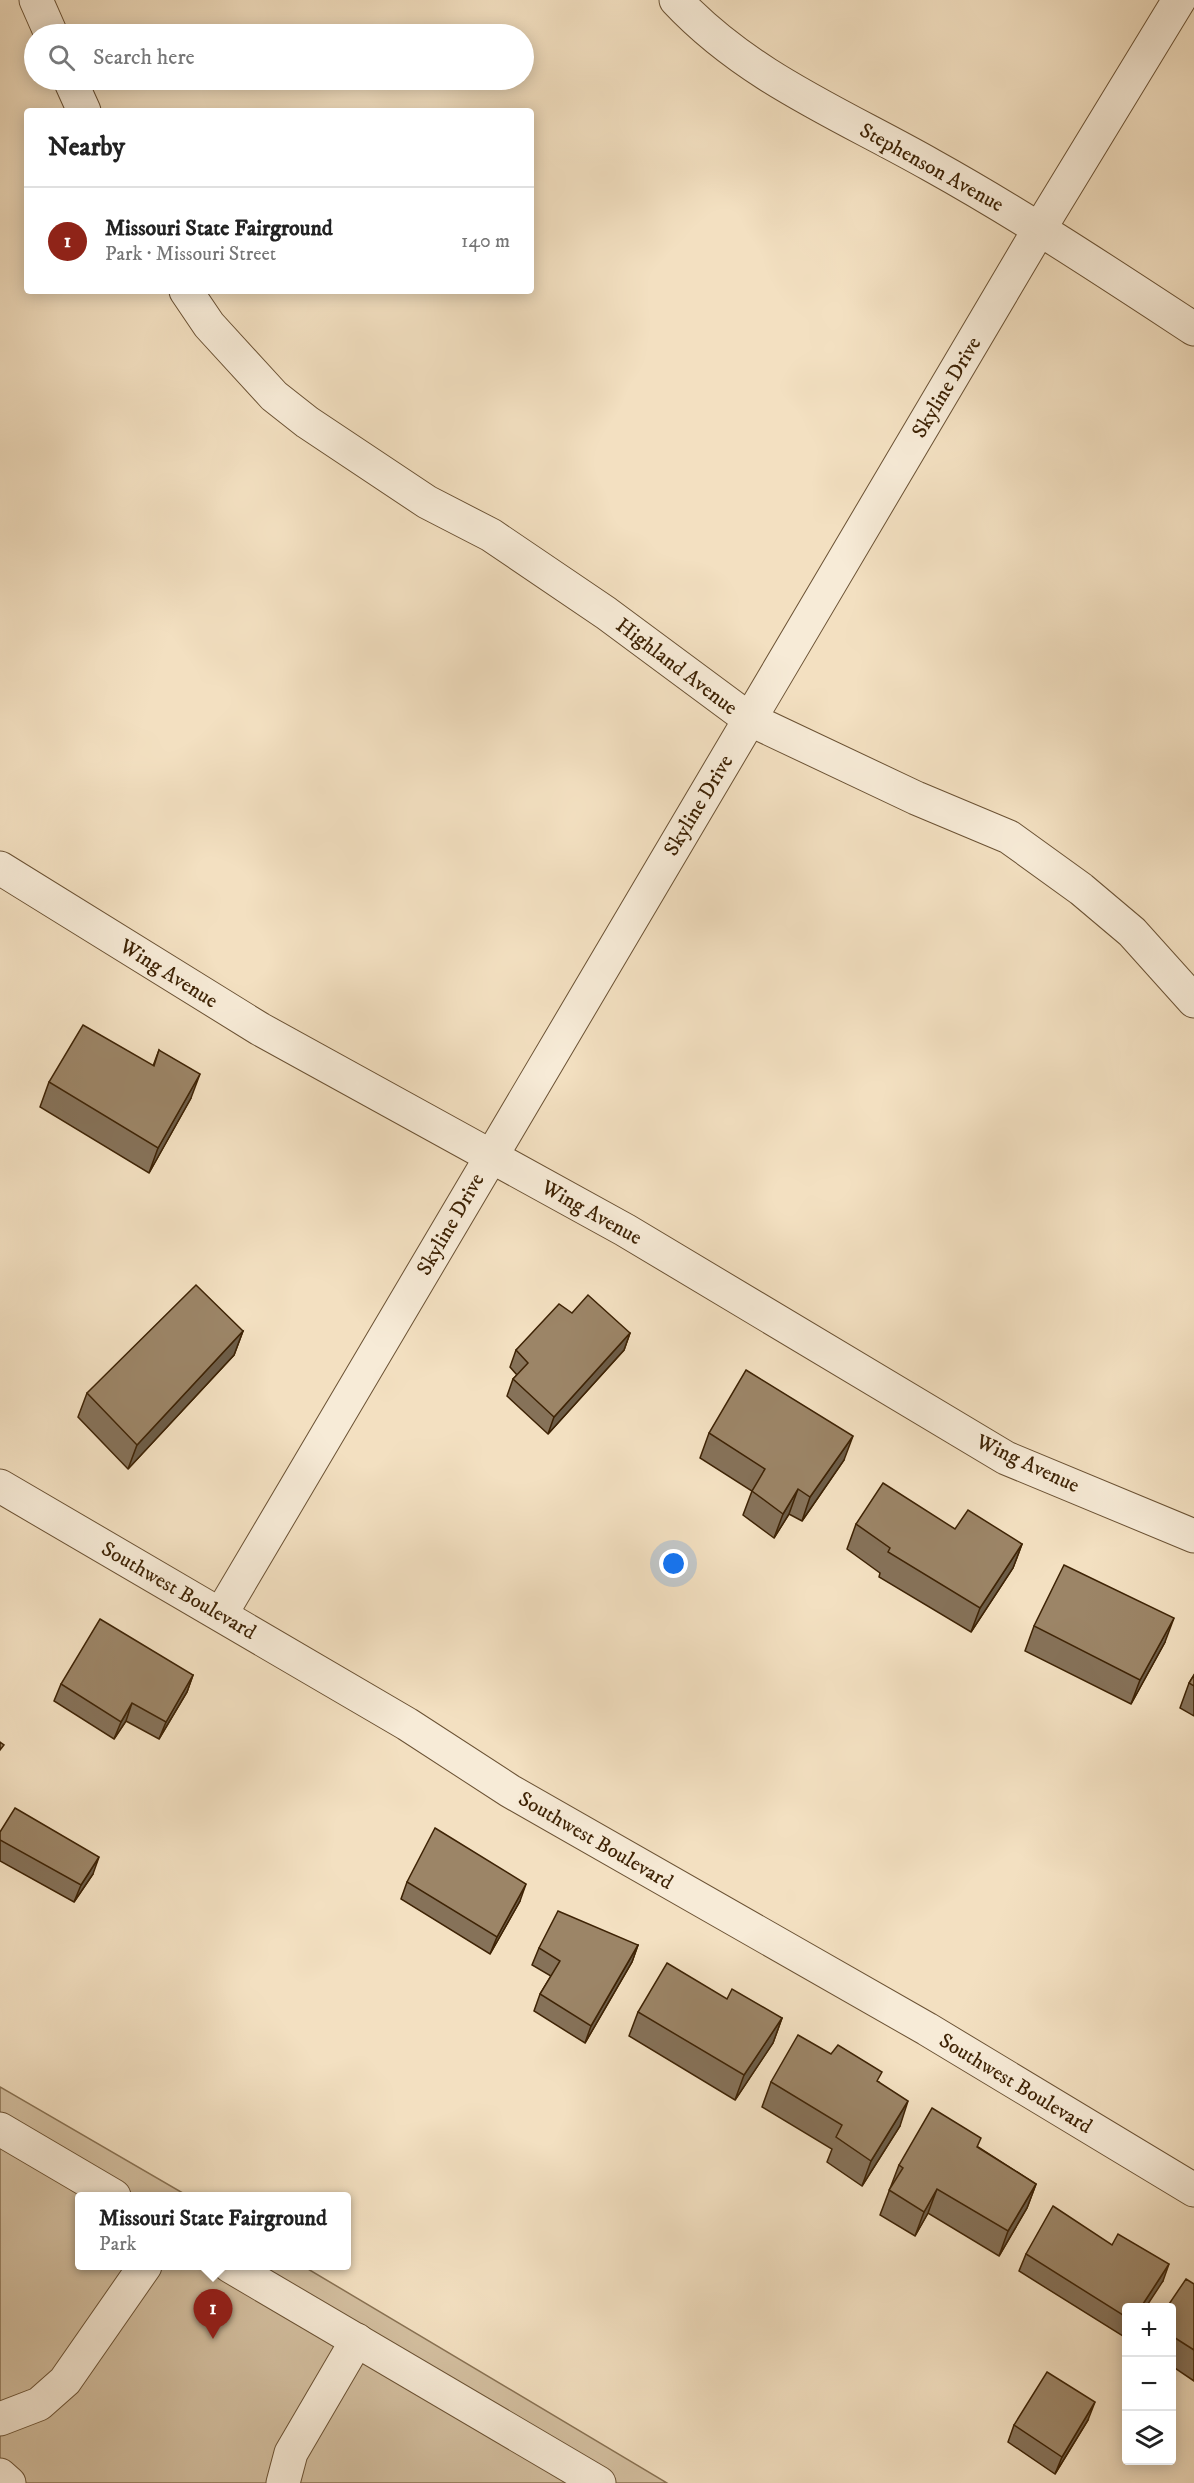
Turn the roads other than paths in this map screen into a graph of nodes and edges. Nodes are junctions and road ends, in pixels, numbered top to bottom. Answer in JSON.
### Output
{"nodes":[{"id":1,"x":36,"y":0,"type":"edge"},
{"id":2,"x":676,"y":0,"type":"edge"},
{"id":3,"x":1179,"y":0,"type":"edge"},
{"id":4,"x":47,"y":24,"type":"edge"},
{"id":5,"x":75,"y":90,"type":"edge"},
{"id":6,"x":83,"y":108,"type":"edge"},
{"id":7,"x":1040,"y":228,"type":"junction"},
{"id":8,"x":188,"y":294,"type":"edge"},
{"id":9,"x":1194,"y":329,"type":"edge"},
{"id":10,"x":749,"y":719,"type":"junction"},
{"id":11,"x":0,"y":868,"type":"edge"},
{"id":12,"x":1194,"y":1001,"type":"edge"},
{"id":13,"x":490,"y":1156,"type":"junction"},
{"id":14,"x":0,"y":1486,"type":"edge"},
{"id":15,"x":1194,"y":1536,"type":"edge"},
{"id":16,"x":221,"y":1614,"type":"junction"},
{"id":17,"x":0,"y":2129,"type":"edge"},
{"id":18,"x":1194,"y":2190,"type":"edge"},
{"id":19,"x":107,"y":2192,"type":"edge"},
{"id":20,"x":142,"y":2270,"type":"edge"},
{"id":21,"x":238,"y":2270,"type":"edge"},
{"id":22,"x":357,"y":2340,"type":"junction"},
{"id":23,"x":0,"y":2419,"type":"edge"},
{"id":24,"x":0,"y":2475,"type":"edge"},
{"id":25,"x":9,"y":2483,"type":"edge"},
{"id":26,"x":283,"y":2483,"type":"edge"},
{"id":27,"x":599,"y":2483,"type":"edge"}],
"edges":[{"from":1,"to":4,"type":"street"},
{"from":2,"to":7,"type":"street","name":"Stephenson Avenue"},
{"from":3,"to":7,"type":"street","name":"Skyline Drive"},
{"from":5,"to":6,"type":"street"},
{"from":7,"to":9,"type":"street","name":"Stephenson Avenue"},
{"from":7,"to":10,"type":"street","name":"Skyline Drive"},
{"from":8,"to":10,"type":"street","name":"Highland Avenue"},
{"from":10,"to":12,"type":"street","name":"Highland Avenue"},
{"from":10,"to":13,"type":"street","name":"Skyline Drive"},
{"from":11,"to":13,"type":"street","name":"Wing Avenue"},
{"from":13,"to":15,"type":"street","name":"Wing Avenue"},
{"from":13,"to":16,"type":"street","name":"Skyline Drive"},
{"from":14,"to":16,"type":"street","name":"Southwest Boulevard"},
{"from":16,"to":18,"type":"street","name":"Southwest Boulevard"},
{"from":17,"to":19,"type":"street"},
{"from":20,"to":23,"type":"street"},
{"from":21,"to":22,"type":"street"},
{"from":22,"to":26,"type":"street"},
{"from":22,"to":27,"type":"street"},
{"from":24,"to":25,"type":"street"}]}
